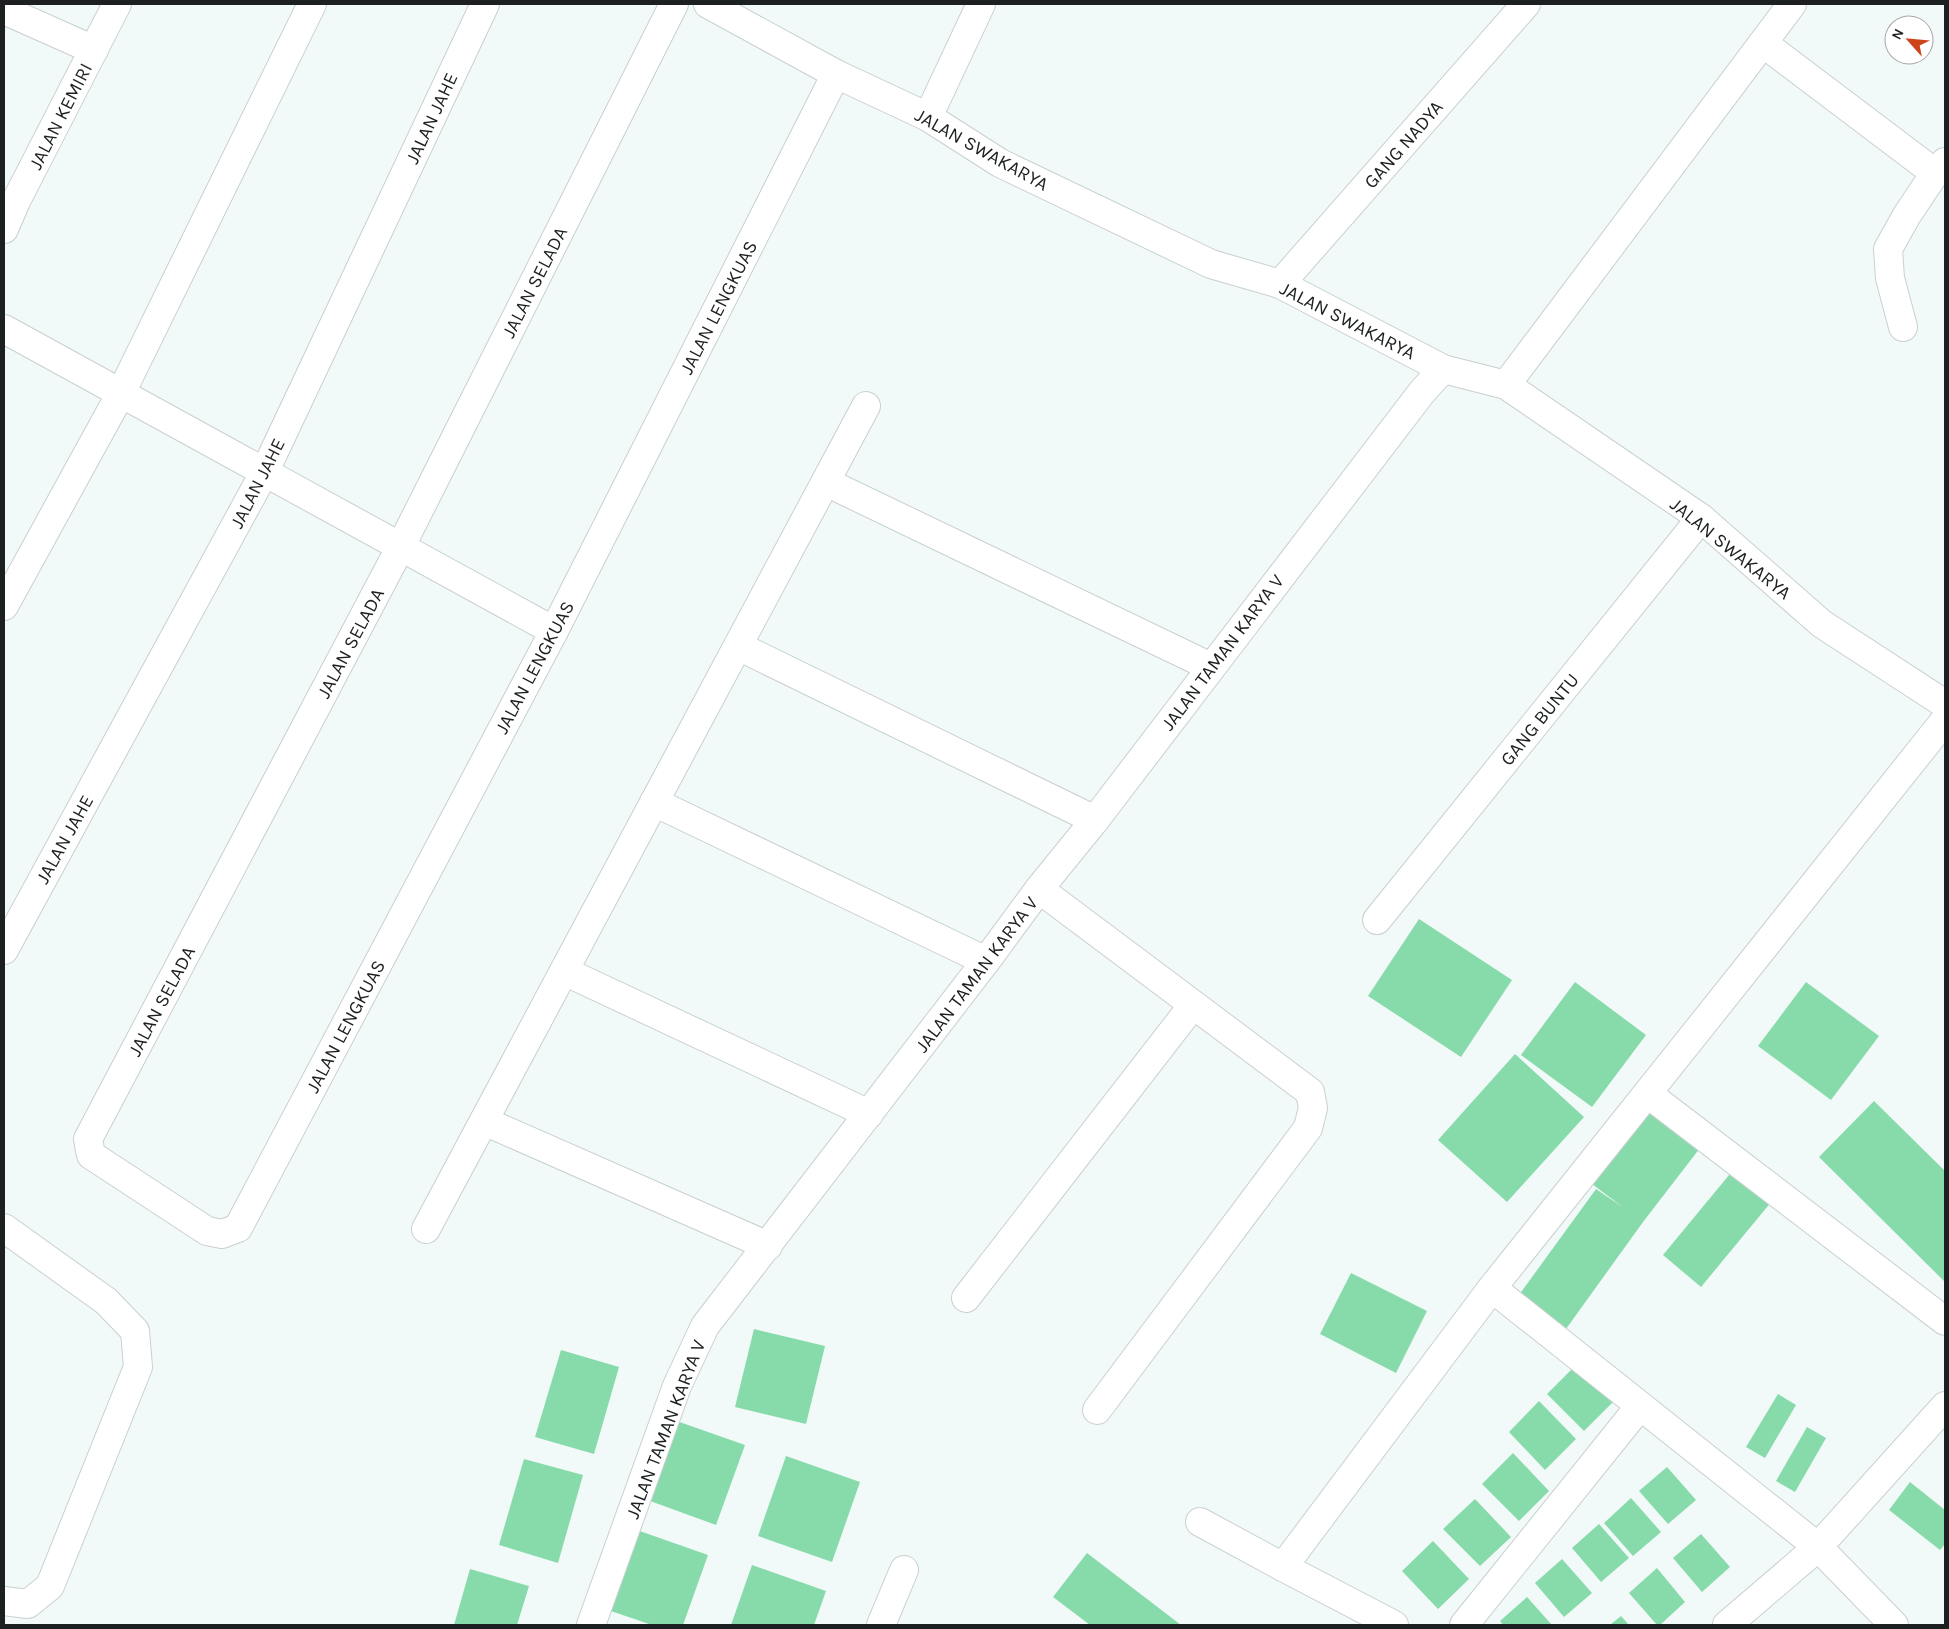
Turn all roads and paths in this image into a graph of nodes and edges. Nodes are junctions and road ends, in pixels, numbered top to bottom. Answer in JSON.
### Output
{"nodes":[{"id":1,"x":117,"y":4,"type":"edge"},
{"id":2,"x":312,"y":4,"type":"edge"},
{"id":3,"x":485,"y":4,"type":"edge"},
{"id":4,"x":674,"y":4,"type":"edge"},
{"id":5,"x":708,"y":4,"type":"edge"},
{"id":6,"x":981,"y":4,"type":"edge"},
{"id":7,"x":1526,"y":4,"type":"edge"},
{"id":8,"x":1792,"y":4,"type":"edge"},
{"id":9,"x":4,"y":10,"type":"edge"},
{"id":10,"x":1762,"y":43,"type":"junction"},
{"id":11,"x":94,"y":50,"type":"junction"},
{"id":12,"x":836,"y":74,"type":"junction"},
{"id":13,"x":928,"y":117,"type":"junction"},
{"id":14,"x":1940,"y":167,"type":"edge"},
{"id":15,"x":10,"y":198,"type":"edge"},
{"id":16,"x":4,"y":229,"type":"edge"},
{"id":17,"x":1280,"y":284,"type":"junction"},
{"id":18,"x":1903,"y":327,"type":"dead end"},
{"id":19,"x":4,"y":329,"type":"edge"},
{"id":20,"x":1443,"y":369,"type":"junction"},
{"id":21,"x":1506,"y":385,"type":"junction"},
{"id":22,"x":121,"y":393,"type":"junction"},
{"id":23,"x":866,"y":406,"type":"dead end"},
{"id":24,"x":264,"y":473,"type":"junction"},
{"id":25,"x":826,"y":482,"type":"junction"},
{"id":26,"x":1701,"y":518,"type":"junction"},
{"id":27,"x":401,"y":546,"type":"junction"},
{"id":28,"x":4,"y":606,"type":"edge"},
{"id":29,"x":554,"y":631,"type":"junction"},
{"id":30,"x":738,"y":646,"type":"junction"},
{"id":31,"x":1211,"y":667,"type":"junction"},
{"id":32,"x":1945,"y":704,"type":"edge"},
{"id":33,"x":1945,"y":720,"type":"edge"},
{"id":34,"x":654,"y":802,"type":"junction"},
{"id":35,"x":1094,"y":820,"type":"junction"},
{"id":36,"x":1040,"y":889,"type":"junction"},
{"id":37,"x":1377,"y":920,"type":"dead end"},
{"id":38,"x":4,"y":950,"type":"edge"},
{"id":39,"x":986,"y":961,"type":"junction"},
{"id":40,"x":564,"y":971,"type":"junction"},
{"id":41,"x":1193,"y":1005,"type":"junction"},
{"id":42,"x":1648,"y":1094,"type":"junction"},
{"id":43,"x":869,"y":1114,"type":"junction"},
{"id":44,"x":484,"y":1121,"type":"junction"},
{"id":45,"x":4,"y":1228,"type":"edge"},
{"id":46,"x":426,"y":1229,"type":"dead end"},
{"id":47,"x":207,"y":1231,"type":"joint"},
{"id":48,"x":768,"y":1246,"type":"junction"},
{"id":49,"x":1492,"y":1288,"type":"junction"},
{"id":50,"x":966,"y":1298,"type":"dead end"},
{"id":51,"x":1945,"y":1321,"type":"edge"},
{"id":52,"x":1640,"y":1406,"type":"junction"},
{"id":53,"x":1945,"y":1406,"type":"edge"},
{"id":54,"x":1097,"y":1410,"type":"dead end"},
{"id":55,"x":1200,"y":1522,"type":"dead end"},
{"id":56,"x":1818,"y":1547,"type":"junction"},
{"id":57,"x":1284,"y":1568,"type":"junction"},
{"id":58,"x":904,"y":1570,"type":"dead end"},
{"id":59,"x":4,"y":1601,"type":"edge"},
{"id":60,"x":591,"y":1625,"type":"edge"},
{"id":61,"x":880,"y":1625,"type":"edge"},
{"id":62,"x":1394,"y":1625,"type":"edge"},
{"id":63,"x":1464,"y":1625,"type":"edge"},
{"id":64,"x":1727,"y":1625,"type":"edge"},
{"id":65,"x":1894,"y":1625,"type":"edge"}],
"edges":[{"from":1,"to":11,"type":"street","name":"JALAN KEMIRI"},
{"from":2,"to":22,"type":"street"},
{"from":3,"to":24,"type":"street","name":"JALAN JAHE"},
{"from":4,"to":27,"type":"street","name":"JALAN SELADA"},
{"from":5,"to":12,"type":"street","name":"JALAN SWAKARYA"},
{"from":6,"to":13,"type":"street"},
{"from":7,"to":17,"type":"street","name":"GANG NADYA"},
{"from":8,"to":10,"type":"street"},
{"from":9,"to":11,"type":"street"},
{"from":10,"to":14,"type":"street"},
{"from":10,"to":21,"type":"street"},
{"from":11,"to":15,"type":"street","name":"JALAN KEMIRI"},
{"from":12,"to":13,"type":"street","name":"JALAN SWAKARYA"},
{"from":12,"to":29,"type":"street","name":"JALAN LENGKUAS"},
{"from":13,"to":17,"type":"street","name":"JALAN SWAKARYA"},
{"from":14,"to":18,"type":"street"},
{"from":15,"to":16,"type":"street","name":"JALAN KEMIRI"},
{"from":17,"to":20,"type":"street","name":"JALAN SWAKARYA"},
{"from":19,"to":22,"type":"street"},
{"from":20,"to":21,"type":"street","name":"JALAN SWAKARYA"},
{"from":20,"to":31,"type":"street","name":"JALAN TAMAN KARYA V"},
{"from":21,"to":26,"type":"street","name":"JALAN SWAKARYA"},
{"from":22,"to":24,"type":"street"},
{"from":22,"to":28,"type":"street"},
{"from":23,"to":25,"type":"street"},
{"from":24,"to":27,"type":"street"},
{"from":24,"to":38,"type":"street","name":"JALAN JAHE"},
{"from":25,"to":30,"type":"street"},
{"from":25,"to":31,"type":"street"},
{"from":26,"to":32,"type":"street","name":"JALAN SWAKARYA"},
{"from":26,"to":37,"type":"street","name":"GANG BUNTU"},
{"from":27,"to":29,"type":"street"},
{"from":27,"to":47,"type":"street","name":"JALAN SELADA"},
{"from":29,"to":47,"type":"street","name":"JALAN LENGKUAS"},
{"from":30,"to":34,"type":"street"},
{"from":30,"to":35,"type":"street"},
{"from":31,"to":35,"type":"street","name":"JALAN TAMAN KARYA V"},
{"from":33,"to":42,"type":"street"},
{"from":34,"to":39,"type":"street"},
{"from":34,"to":40,"type":"street"},
{"from":35,"to":36,"type":"street","name":"JALAN TAMAN KARYA V"},
{"from":36,"to":39,"type":"street","name":"JALAN TAMAN KARYA V"},
{"from":36,"to":41,"type":"street"},
{"from":39,"to":43,"type":"street","name":"JALAN TAMAN KARYA V"},
{"from":40,"to":43,"type":"street"},
{"from":40,"to":44,"type":"street"},
{"from":41,"to":50,"type":"street"},
{"from":41,"to":54,"type":"street"},
{"from":42,"to":49,"type":"street"},
{"from":42,"to":51,"type":"street"},
{"from":43,"to":48,"type":"street","name":"JALAN TAMAN KARYA V"},
{"from":44,"to":46,"type":"street"},
{"from":44,"to":48,"type":"street"},
{"from":45,"to":59,"type":"street"},
{"from":48,"to":60,"type":"street","name":"JALAN TAMAN KARYA V"},
{"from":49,"to":52,"type":"street"},
{"from":49,"to":57,"type":"street"},
{"from":52,"to":56,"type":"street"},
{"from":52,"to":63,"type":"street"},
{"from":53,"to":56,"type":"street"},
{"from":55,"to":57,"type":"street"},
{"from":56,"to":64,"type":"street"},
{"from":56,"to":65,"type":"street"},
{"from":57,"to":62,"type":"street"},
{"from":58,"to":61,"type":"street"}]}
